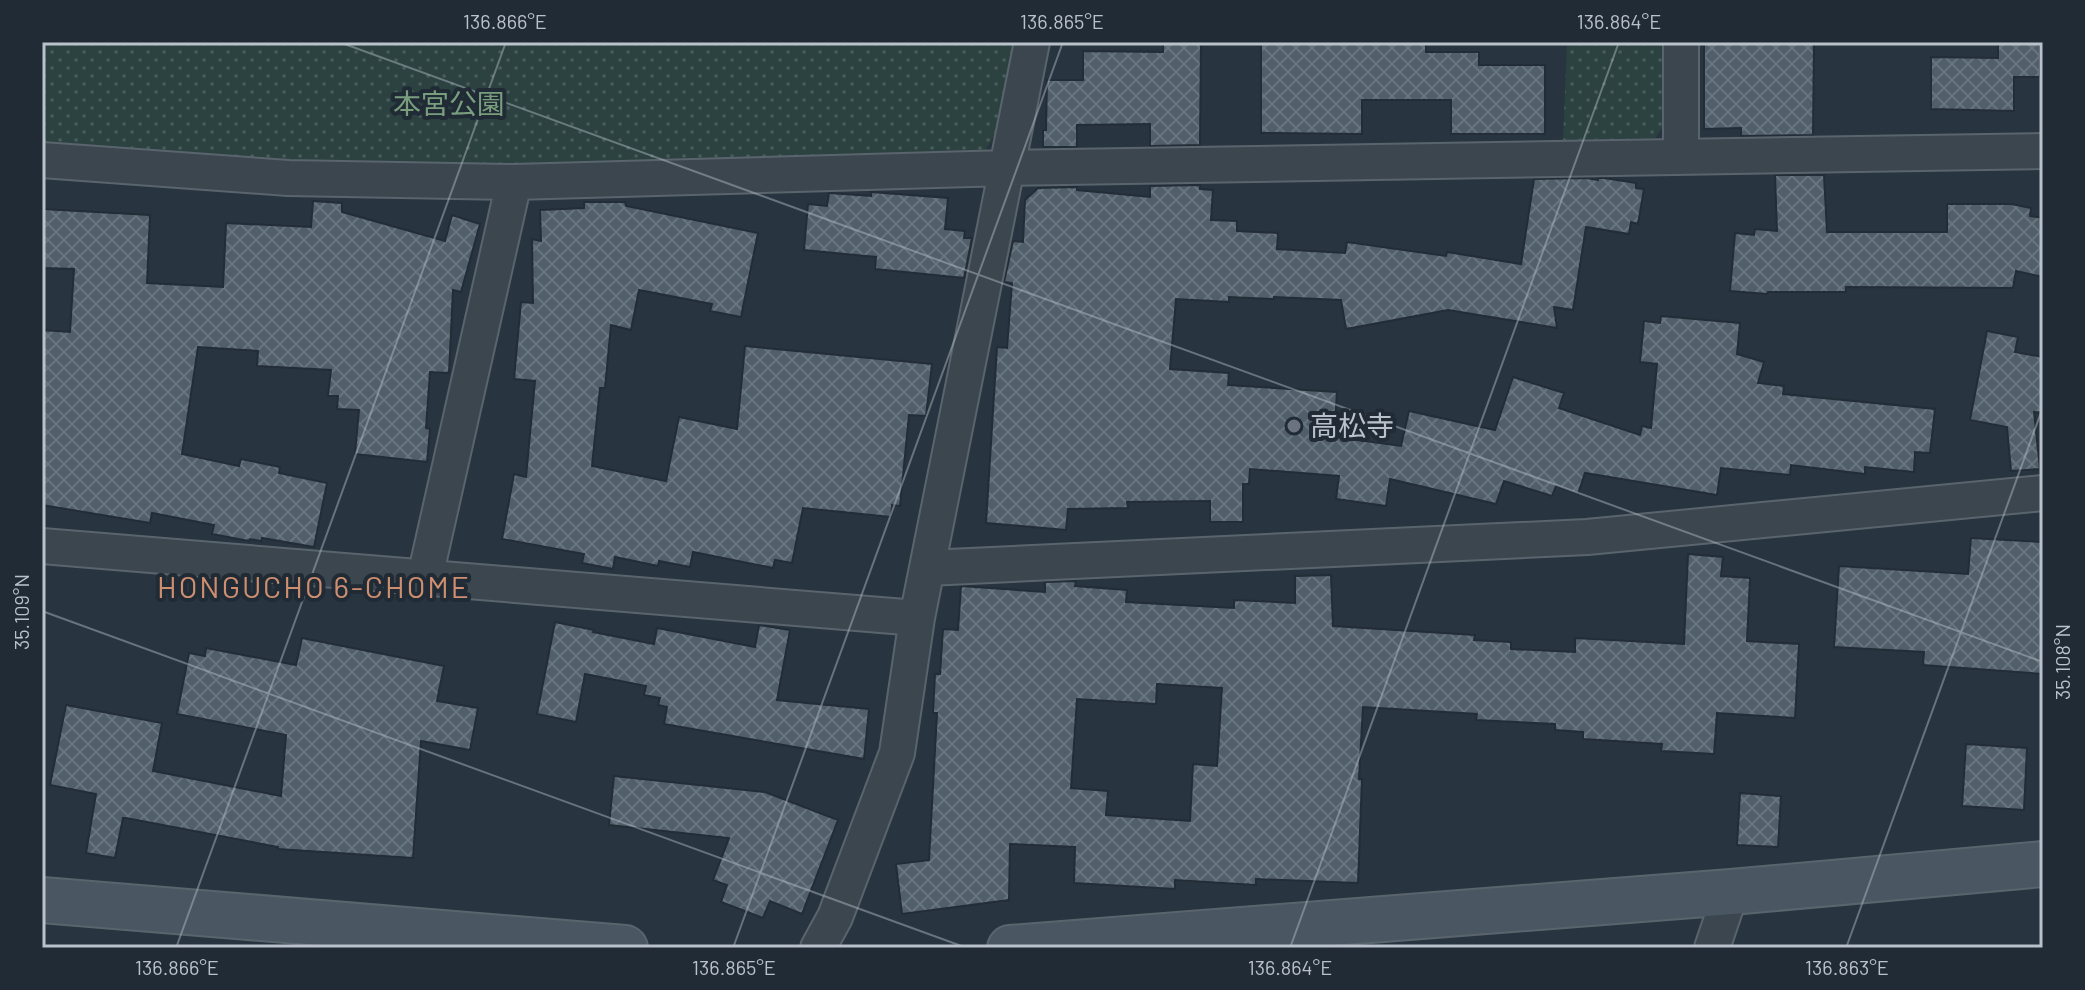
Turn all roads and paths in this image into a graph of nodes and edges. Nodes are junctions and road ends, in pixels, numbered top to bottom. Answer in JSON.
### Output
{"nodes":[{"id":1,"x":1032,"y":42,"type":"edge"},
{"id":2,"x":1681,"y":42,"type":"edge"},
{"id":3,"x":2043,"y":151,"type":"edge"},
{"id":4,"x":1681,"y":157,"type":"junction"},
{"id":5,"x":42,"y":160,"type":"edge"},
{"id":6,"x":1007,"y":168,"type":"junction"},
{"id":7,"x":514,"y":182,"type":"junction"},
{"id":8,"x":2043,"y":493,"type":"edge"},
{"id":9,"x":42,"y":546,"type":"edge"},
{"id":10,"x":927,"y":568,"type":"junction"},
{"id":11,"x":425,"y":577,"type":"junction"},
{"id":12,"x":917,"y":618,"type":"junction"},
{"id":13,"x":2043,"y":864,"type":"edge"},
{"id":14,"x":1731,"y":892,"type":"junction"},
{"id":15,"x":42,"y":900,"type":"edge"},
{"id":16,"x":625,"y":948,"type":"edge"},
{"id":17,"x":818,"y":948,"type":"edge"},
{"id":18,"x":1010,"y":948,"type":"edge"},
{"id":19,"x":1712,"y":948,"type":"edge"}],
"edges":[{"from":1,"to":6,"type":"street"},
{"from":2,"to":4,"type":"street"},
{"from":3,"to":4,"type":"street"},
{"from":4,"to":6,"type":"street"},
{"from":5,"to":7,"type":"street"},
{"from":6,"to":7,"type":"street"},
{"from":6,"to":10,"type":"street"},
{"from":7,"to":11,"type":"street"},
{"from":8,"to":10,"type":"street"},
{"from":9,"to":11,"type":"street"},
{"from":10,"to":12,"type":"street"},
{"from":11,"to":12,"type":"street"},
{"from":12,"to":17,"type":"street"},
{"from":13,"to":14,"type":"street"},
{"from":14,"to":18,"type":"street"},
{"from":14,"to":19,"type":"street"},
{"from":15,"to":16,"type":"street"}]}
